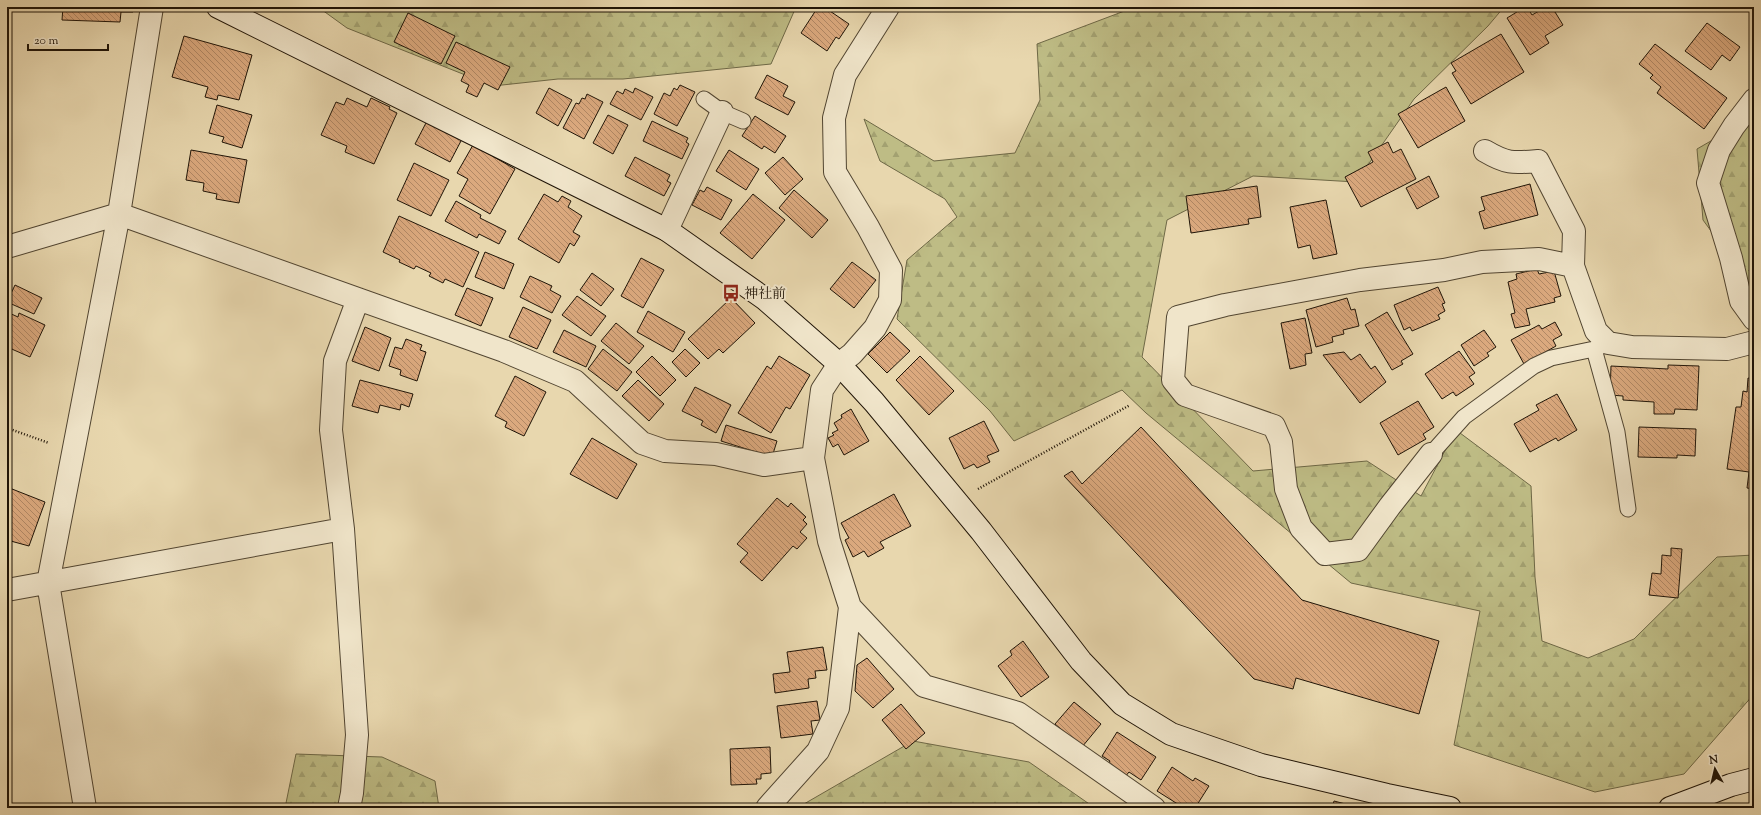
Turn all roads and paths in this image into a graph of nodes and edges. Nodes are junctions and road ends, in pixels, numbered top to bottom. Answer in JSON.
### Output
{"nodes":[{"id":1,"x":152,"y":7,"type":"edge"},
{"id":2,"x":218,"y":7,"type":"edge"},
{"id":3,"x":888,"y":7,"type":"edge"},
{"id":4,"x":704,"y":99,"type":"dead end"},
{"id":5,"x":1754,"y":100,"type":"edge"},
{"id":6,"x":722,"y":112,"type":"junction"},
{"id":7,"x":742,"y":121,"type":"dead end"},
{"id":8,"x":1485,"y":151,"type":"dead end"},
{"id":9,"x":119,"y":214,"type":"junction"},
{"id":10,"x":667,"y":230,"type":"junction"},
{"id":11,"x":7,"y":247,"type":"edge"},
{"id":12,"x":1573,"y":266,"type":"junction"},
{"id":13,"x":358,"y":299,"type":"junction"},
{"id":14,"x":1754,"y":319,"type":"edge"},
{"id":15,"x":1754,"y":342,"type":"edge"},
{"id":16,"x":1601,"y":346,"type":"junction"},
{"id":17,"x":839,"y":364,"type":"junction"},
{"id":18,"x":1130,"y":405,"type":"dead end"},
{"id":19,"x":7,"y":428,"type":"edge"},
{"id":20,"x":73,"y":449,"type":"junction"},
{"id":21,"x":1431,"y":454,"type":"joint"},
{"id":22,"x":813,"y":458,"type":"junction"},
{"id":23,"x":956,"y":501,"type":"junction"},
{"id":24,"x":1628,"y":509,"type":"dead end"},
{"id":25,"x":343,"y":529,"type":"junction"},
{"id":26,"x":48,"y":583,"type":"junction"},
{"id":27,"x":7,"y":590,"type":"edge"},
{"id":28,"x":850,"y":607,"type":"junction"},
{"id":29,"x":1754,"y":779,"type":"edge"},
{"id":30,"x":85,"y":808,"type":"edge"},
{"id":31,"x":349,"y":808,"type":"edge"},
{"id":32,"x":767,"y":808,"type":"edge"},
{"id":33,"x":1154,"y":808,"type":"edge"},
{"id":34,"x":1450,"y":808,"type":"edge"},
{"id":35,"x":1670,"y":808,"type":"edge"}],
"edges":[{"from":1,"to":9,"type":"street"},
{"from":2,"to":10,"type":"street"},
{"from":3,"to":17,"type":"street"},
{"from":4,"to":6,"type":"lane"},
{"from":5,"to":14,"type":"street"},
{"from":6,"to":7,"type":"lane"},
{"from":6,"to":10,"type":"street"},
{"from":8,"to":12,"type":"street"},
{"from":9,"to":11,"type":"street"},
{"from":9,"to":13,"type":"street"},
{"from":9,"to":20,"type":"street"},
{"from":10,"to":17,"type":"street"},
{"from":12,"to":16,"type":"street"},
{"from":12,"to":21,"type":"street"},
{"from":13,"to":22,"type":"street"},
{"from":13,"to":25,"type":"street"},
{"from":15,"to":16,"type":"street"},
{"from":16,"to":21,"type":"lane"},
{"from":16,"to":24,"type":"lane"},
{"from":17,"to":22,"type":"street"},
{"from":17,"to":23,"type":"street"},
{"from":18,"to":23,"type":"path"},
{"from":19,"to":20,"type":"path"},
{"from":20,"to":26,"type":"street"},
{"from":22,"to":28,"type":"street"},
{"from":23,"to":34,"type":"street"},
{"from":25,"to":26,"type":"street"},
{"from":25,"to":31,"type":"street"},
{"from":26,"to":27,"type":"street"},
{"from":26,"to":30,"type":"street"},
{"from":28,"to":32,"type":"street"},
{"from":28,"to":33,"type":"street"},
{"from":29,"to":35,"type":"street"}]}
